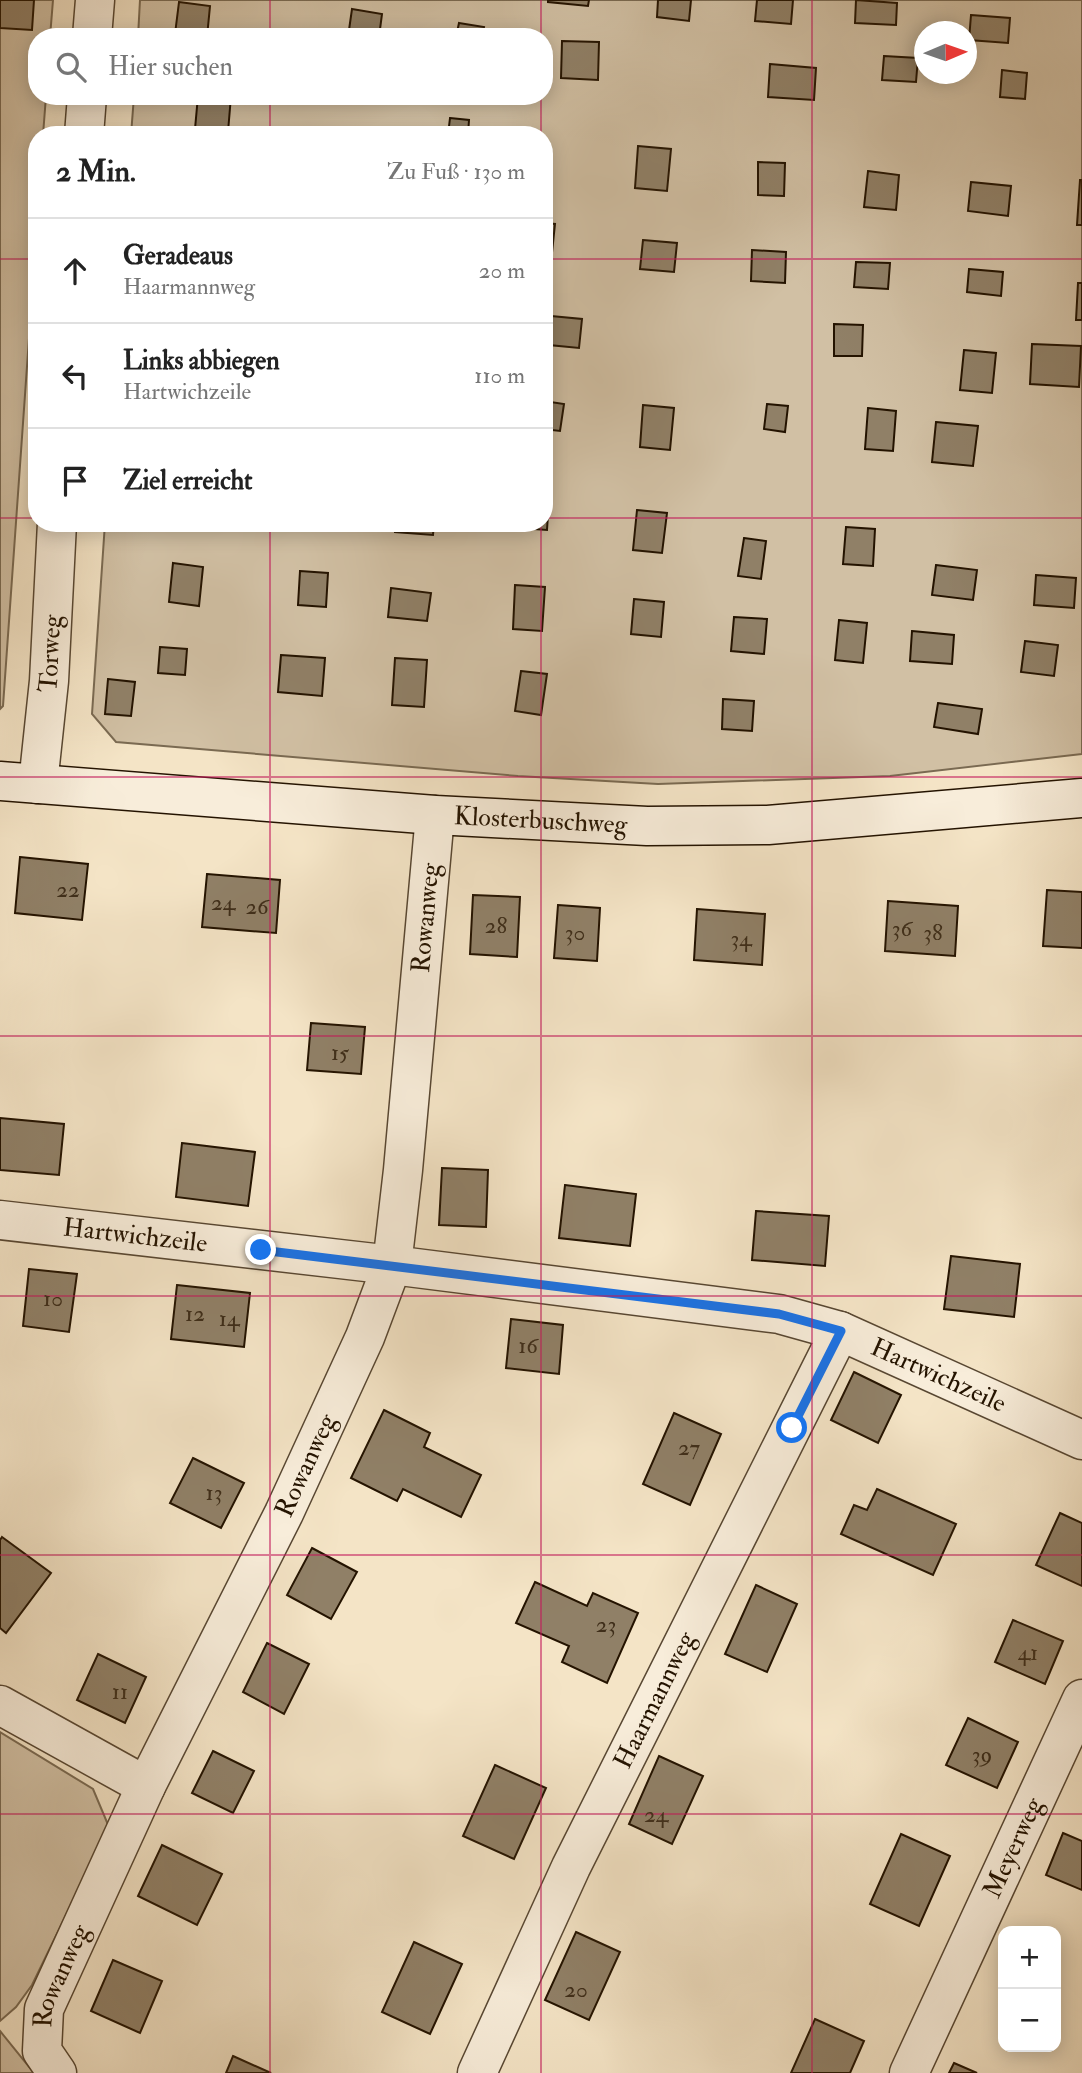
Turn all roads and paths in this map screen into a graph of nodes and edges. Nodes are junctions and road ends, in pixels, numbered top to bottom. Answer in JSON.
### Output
{"nodes":[{"id":1,"x":95,"y":0,"type":"edge"},
{"id":2,"x":93,"y":28,"type":"edge"},
{"id":3,"x":86,"y":105,"type":"edge"},
{"id":4,"x":85,"y":126,"type":"edge"},
{"id":5,"x":57,"y":532,"type":"edge"},
{"id":6,"x":0,"y":781,"type":"edge"},
{"id":7,"x":38,"y":784,"type":"junction"},
{"id":8,"x":1082,"y":798,"type":"edge"},
{"id":9,"x":435,"y":815,"type":"junction"},
{"id":10,"x":0,"y":1220,"type":"edge"},
{"id":11,"x":392,"y":1265,"type":"junction"},
{"id":12,"x":841,"y":1331,"type":"junction"},
{"id":13,"x":1082,"y":1440,"type":"edge"},
{"id":14,"x":1082,"y":1699,"type":"edge"},
{"id":15,"x":0,"y":1705,"type":"edge"},
{"id":16,"x":146,"y":1786,"type":"junction"},
{"id":17,"x":57,"y":2073,"type":"edge"},
{"id":18,"x":477,"y":2073,"type":"edge"},
{"id":19,"x":909,"y":2073,"type":"edge"}],
"edges":[{"from":1,"to":2,"type":"street"},
{"from":3,"to":4,"type":"street"},
{"from":5,"to":7,"type":"street","name":"Torweg"},
{"from":6,"to":7,"type":"street","name":"Klosterbuschweg"},
{"from":7,"to":9,"type":"street","name":"Klosterbuschweg"},
{"from":8,"to":9,"type":"street","name":"Klosterbuschweg"},
{"from":9,"to":11,"type":"street","name":"Rowanweg"},
{"from":10,"to":11,"type":"street","name":"Hartwichzeile"},
{"from":11,"to":12,"type":"street","name":"Hartwichzeile"},
{"from":11,"to":16,"type":"street","name":"Rowanweg"},
{"from":12,"to":13,"type":"street","name":"Hartwichzeile"},
{"from":12,"to":18,"type":"street","name":"Haarmannweg"},
{"from":14,"to":19,"type":"street","name":"Meyerweg"},
{"from":15,"to":16,"type":"street"},
{"from":16,"to":17,"type":"street","name":"Rowanweg"}]}
